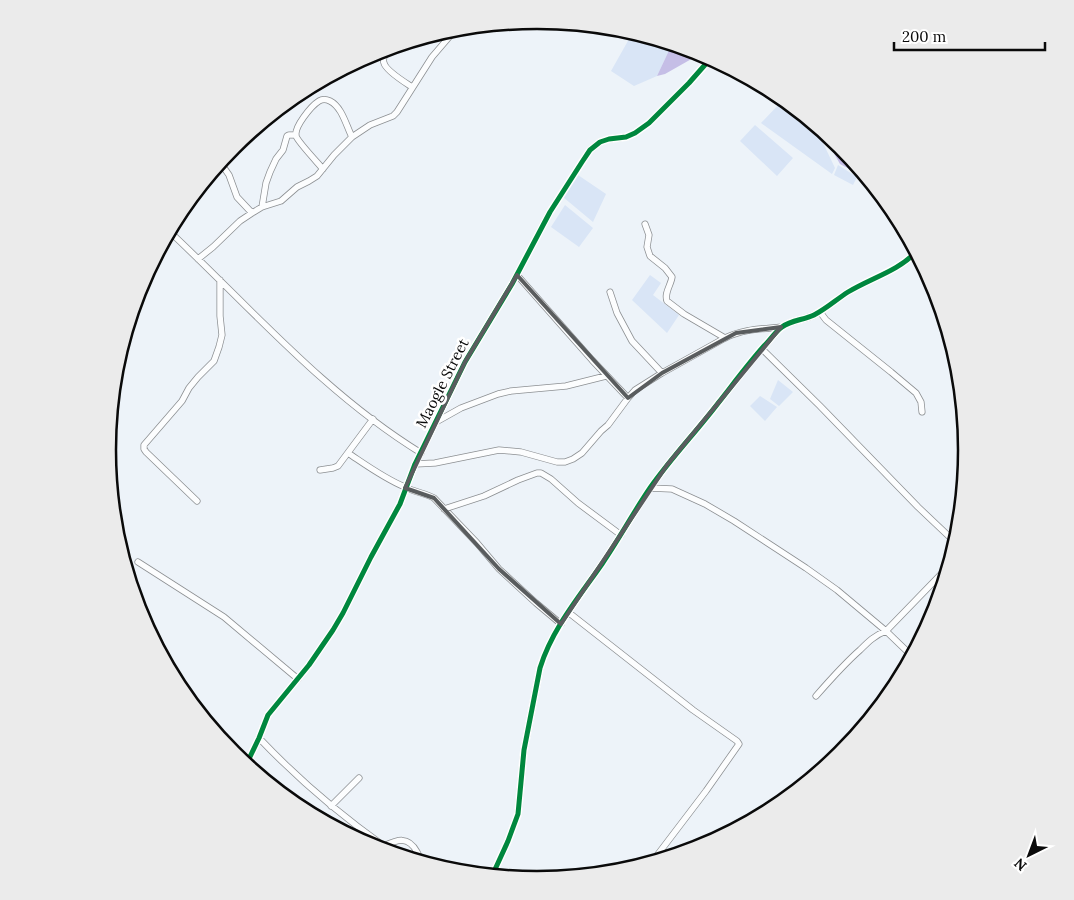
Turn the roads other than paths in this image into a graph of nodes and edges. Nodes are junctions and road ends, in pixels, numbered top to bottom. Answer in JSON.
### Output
{"nodes":[{"id":1,"x":448,"y":39,"type":"edge"},
{"id":2,"x":384,"y":58,"type":"edge"},
{"id":3,"x":705,"y":64,"type":"edge"},
{"id":4,"x":412,"y":88,"type":"junction"},
{"id":5,"x":296,"y":135,"type":"junction"},
{"id":6,"x":352,"y":137,"type":"junction"},
{"id":7,"x":224,"y":168,"type":"edge"},
{"id":8,"x":323,"y":169,"type":"junction"},
{"id":9,"x":262,"y":207,"type":"junction"},
{"id":10,"x":252,"y":212,"type":"junction"},
{"id":11,"x":645,"y":224,"type":"dead end"},
{"id":12,"x":174,"y":236,"type":"edge"},
{"id":13,"x":911,"y":256,"type":"edge"},
{"id":14,"x":198,"y":259,"type":"junction"},
{"id":15,"x":517,"y":275,"type":"junction"},
{"id":16,"x":220,"y":280,"type":"junction"},
{"id":17,"x":610,"y":292,"type":"dead end"},
{"id":18,"x":820,"y":312,"type":"junction"},
{"id":19,"x":781,"y":327,"type":"junction"},
{"id":20,"x":725,"y":338,"type":"junction"},
{"id":21,"x":762,"y":349,"type":"junction"},
{"id":22,"x":662,"y":373,"type":"junction"},
{"id":23,"x":606,"y":376,"type":"junction"},
{"id":24,"x":628,"y":398,"type":"junction"},
{"id":25,"x":922,"y":412,"type":"dead end"},
{"id":26,"x":373,"y":419,"type":"junction"},
{"id":27,"x":436,"y":422,"type":"junction"},
{"id":28,"x":348,"y":453,"type":"junction"},
{"id":29,"x":421,"y":453,"type":"junction"},
{"id":30,"x":415,"y":464,"type":"junction"},
{"id":31,"x":320,"y":470,"type":"dead end"},
{"id":32,"x":405,"y":488,"type":"junction"},
{"id":33,"x":650,"y":488,"type":"junction"},
{"id":34,"x":197,"y":501,"type":"dead end"},
{"id":35,"x":444,"y":509,"type":"junction"},
{"id":36,"x":620,"y":535,"type":"junction"},
{"id":37,"x":949,"y":536,"type":"edge"},
{"id":38,"x":138,"y":562,"type":"dead end"},
{"id":39,"x":939,"y":577,"type":"edge"},
{"id":40,"x":568,"y":612,"type":"junction"},
{"id":41,"x":561,"y":624,"type":"junction"},
{"id":42,"x":886,"y":631,"type":"junction"},
{"id":43,"x":907,"y":651,"type":"edge"},
{"id":44,"x":298,"y":679,"type":"junction"},
{"id":45,"x":816,"y":696,"type":"dead end"},
{"id":46,"x":259,"y":738,"type":"junction"},
{"id":47,"x":249,"y":758,"type":"edge"},
{"id":48,"x":359,"y":778,"type":"dead end"},
{"id":49,"x":332,"y":806,"type":"junction"},
{"id":50,"x":373,"y":838,"type":"edge"},
{"id":51,"x":389,"y":844,"type":"edge"},
{"id":52,"x":659,"y":853,"type":"edge"},
{"id":53,"x":417,"y":854,"type":"edge"},
{"id":54,"x":495,"y":869,"type":"edge"}],
"edges":[{"from":1,"to":4,"type":"street"},
{"from":2,"to":4,"type":"street"},
{"from":3,"to":15,"type":"street","name":"Maogle Street"},
{"from":4,"to":6,"type":"street"},
{"from":5,"to":6,"type":"street"},
{"from":5,"to":8,"type":"street"},
{"from":5,"to":9,"type":"street"},
{"from":6,"to":8,"type":"street"},
{"from":7,"to":10,"type":"street"},
{"from":8,"to":9,"type":"street"},
{"from":9,"to":10,"type":"street"},
{"from":10,"to":14,"type":"street"},
{"from":11,"to":20,"type":"street"},
{"from":12,"to":14,"type":"street"},
{"from":13,"to":18,"type":"street"},
{"from":14,"to":16,"type":"street"},
{"from":15,"to":23,"type":"street"},
{"from":15,"to":27,"type":"street","name":"Maogle Street"},
{"from":16,"to":26,"type":"street"},
{"from":16,"to":34,"type":"street"},
{"from":17,"to":22,"type":"street"},
{"from":18,"to":19,"type":"street"},
{"from":18,"to":25,"type":"street"},
{"from":19,"to":20,"type":"street"},
{"from":19,"to":21,"type":"street"},
{"from":20,"to":22,"type":"street"},
{"from":21,"to":33,"type":"street"},
{"from":21,"to":37,"type":"street"},
{"from":22,"to":24,"type":"street"},
{"from":23,"to":24,"type":"street"},
{"from":23,"to":27,"type":"street"},
{"from":24,"to":30,"type":"street"},
{"from":26,"to":28,"type":"street"},
{"from":26,"to":29,"type":"street"},
{"from":27,"to":29,"type":"street","name":"Maogle Street"},
{"from":28,"to":31,"type":"street"},
{"from":28,"to":32,"type":"street"},
{"from":29,"to":30,"type":"street","name":"Maogle Street"},
{"from":30,"to":32,"type":"street","name":"Maogle Street"},
{"from":32,"to":35,"type":"street"},
{"from":32,"to":44,"type":"street","name":"Maogle Street"},
{"from":33,"to":36,"type":"street"},
{"from":33,"to":42,"type":"street"},
{"from":35,"to":36,"type":"street"},
{"from":35,"to":41,"type":"street"},
{"from":36,"to":40,"type":"street"},
{"from":38,"to":44,"type":"street"},
{"from":39,"to":42,"type":"street"},
{"from":40,"to":41,"type":"street"},
{"from":40,"to":52,"type":"street"},
{"from":41,"to":54,"type":"street"},
{"from":42,"to":43,"type":"street"},
{"from":42,"to":45,"type":"street"},
{"from":44,"to":46,"type":"street","name":"Maogle Street"},
{"from":46,"to":47,"type":"street","name":"Maogle Street"},
{"from":46,"to":49,"type":"street"},
{"from":48,"to":49,"type":"street"},
{"from":49,"to":50,"type":"street"},
{"from":51,"to":53,"type":"street"}]}
